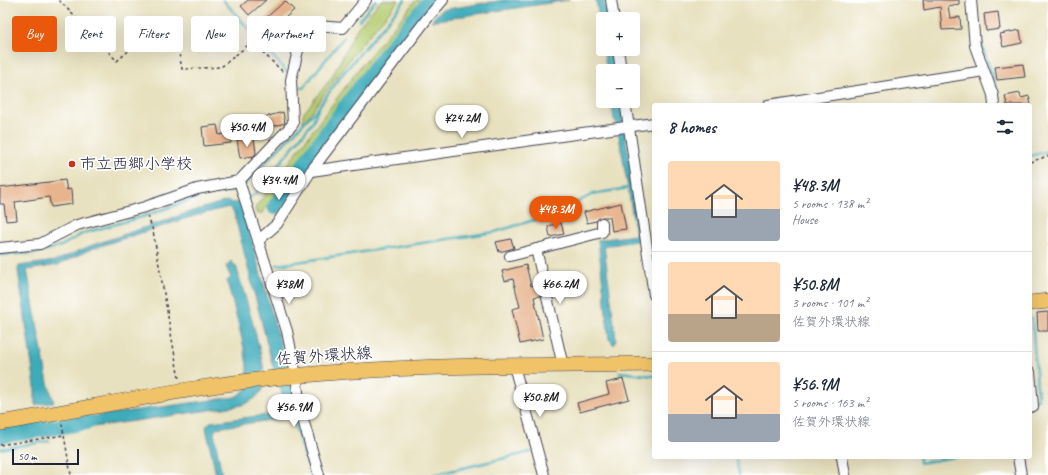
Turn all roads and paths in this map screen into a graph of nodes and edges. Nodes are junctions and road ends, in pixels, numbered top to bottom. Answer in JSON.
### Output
{"nodes":[{"id":1,"x":59,"y":0,"type":"edge"},
{"id":2,"x":366,"y":0,"type":"edge"},
{"id":3,"x":443,"y":0,"type":"edge"},
{"id":4,"x":611,"y":0,"type":"edge"},
{"id":5,"x":971,"y":0,"type":"edge"},
{"id":6,"x":613,"y":12,"type":"edge"},
{"id":7,"x":984,"y":71,"type":"junction"},
{"id":8,"x":291,"y":80,"type":"junction"},
{"id":9,"x":781,"y":103,"type":"edge"},
{"id":10,"x":994,"y":103,"type":"edge"},
{"id":11,"x":627,"y":108,"type":"edge"},
{"id":12,"x":652,"y":122,"type":"edge"},
{"id":13,"x":629,"y":126,"type":"junction"},
{"id":14,"x":1048,"y":156,"type":"edge"},
{"id":15,"x":1032,"y":161,"type":"edge"},
{"id":16,"x":311,"y":171,"type":"junction"},
{"id":17,"x":239,"y":181,"type":"junction"},
{"id":18,"x":145,"y":207,"type":"junction"},
{"id":19,"x":602,"y":223,"type":"dead end"},
{"id":20,"x":258,"y":241,"type":"junction"},
{"id":21,"x":0,"y":248,"type":"edge"},
{"id":22,"x":536,"y":249,"type":"junction"},
{"id":23,"x":510,"y":256,"type":"dead end"},
{"id":24,"x":652,"y":282,"type":"edge"},
{"id":25,"x":1048,"y":301,"type":"edge"},
{"id":26,"x":1032,"y":303,"type":"edge"},
{"id":27,"x":652,"y":364,"type":"edge"},
{"id":28,"x":514,"y":366,"type":"junction"},
{"id":29,"x":563,"y":366,"type":"junction"},
{"id":30,"x":296,"y":375,"type":"junction"},
{"id":31,"x":181,"y":391,"type":"junction"},
{"id":32,"x":0,"y":423,"type":"edge"},
{"id":33,"x":0,"y":445,"type":"edge"},
{"id":34,"x":842,"y":459,"type":"edge"},
{"id":35,"x":1018,"y":459,"type":"edge"},
{"id":36,"x":71,"y":475,"type":"edge"},
{"id":37,"x":319,"y":475,"type":"edge"},
{"id":38,"x":544,"y":475,"type":"edge"},
{"id":39,"x":845,"y":475,"type":"edge"},
{"id":40,"x":1021,"y":475,"type":"edge"}],
"edges":[{"from":1,"to":8,"type":"path"},
{"from":2,"to":8,"type":"street"},
{"from":3,"to":16,"type":"street"},
{"from":4,"to":6,"type":"street"},
{"from":5,"to":7,"type":"street"},
{"from":7,"to":9,"type":"street"},
{"from":7,"to":10,"type":"street"},
{"from":8,"to":17,"type":"street"},
{"from":11,"to":13,"type":"street"},
{"from":12,"to":13,"type":"street"},
{"from":13,"to":16,"type":"street"},
{"from":13,"to":24,"type":"street"},
{"from":14,"to":15,"type":"path"},
{"from":16,"to":20,"type":"street"},
{"from":17,"to":18,"type":"street"},
{"from":17,"to":20,"type":"street"},
{"from":18,"to":21,"type":"street"},
{"from":18,"to":31,"type":"path"},
{"from":19,"to":22,"type":"street"},
{"from":20,"to":30,"type":"street"},
{"from":22,"to":23,"type":"street"},
{"from":22,"to":29,"type":"street"},
{"from":25,"to":26,"type":"main road"},
{"from":27,"to":29,"type":"main road","name":"佐賀外環状線"},
{"from":28,"to":29,"type":"main road","name":"佐賀外環状線"},
{"from":28,"to":30,"type":"main road","name":"佐賀外環状線"},
{"from":28,"to":38,"type":"street"},
{"from":30,"to":31,"type":"main road","name":"佐賀外環状線"},
{"from":30,"to":37,"type":"street"},
{"from":31,"to":32,"type":"main road","name":"佐賀外環状線"},
{"from":33,"to":36,"type":"path"},
{"from":34,"to":39,"type":"street"},
{"from":35,"to":40,"type":"street"}]}
